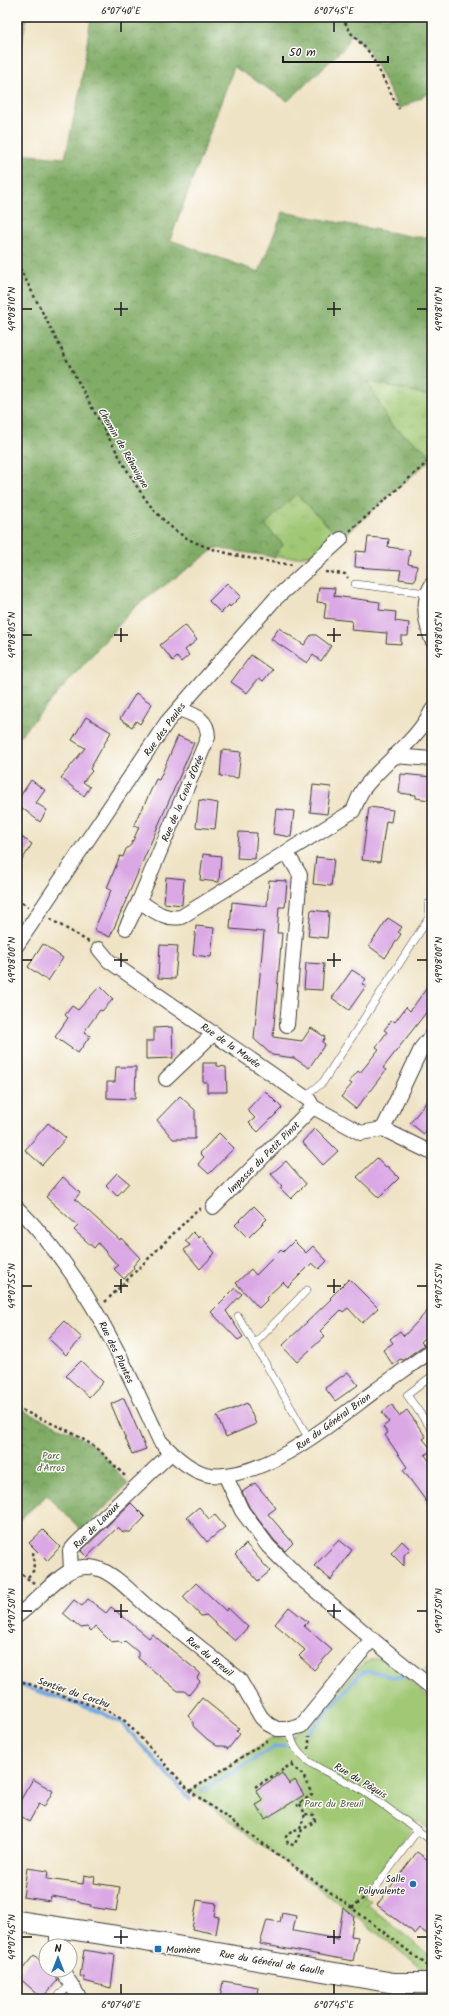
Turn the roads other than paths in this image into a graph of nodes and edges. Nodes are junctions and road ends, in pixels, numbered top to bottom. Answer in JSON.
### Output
{"nodes":[{"id":1,"x":341,"y":539,"type":"road end"},
{"id":2,"x":355,"y":584,"type":"road end"},
{"id":3,"x":430,"y":588,"type":"edge"},
{"id":4,"x":432,"y":640,"type":"edge"},
{"id":5,"x":179,"y":709,"type":"junction"},
{"id":6,"x":432,"y":710,"type":"edge"},
{"id":7,"x":394,"y":756,"type":"junction"},
{"id":8,"x":432,"y":759,"type":"edge"},
{"id":9,"x":288,"y":853,"type":"junction"},
{"id":10,"x":139,"y":901,"type":"junction"},
{"id":11,"x":428,"y":904,"type":"dead end"},
{"id":12,"x":126,"y":928,"type":"dead end"},
{"id":13,"x":17,"y":945,"type":"edge"},
{"id":14,"x":99,"y":949,"type":"road end"},
{"id":15,"x":288,"y":1025,"type":"dead end"},
{"id":16,"x":214,"y":1033,"type":"junction"},
{"id":17,"x":432,"y":1035,"type":"edge"},
{"id":18,"x":166,"y":1079,"type":"dead end"},
{"id":19,"x":309,"y":1102,"type":"junction"},
{"id":20,"x":383,"y":1129,"type":"junction"},
{"id":21,"x":432,"y":1153,"type":"edge"},
{"id":22,"x":213,"y":1207,"type":"road end"},
{"id":23,"x":17,"y":1208,"type":"edge"},
{"id":24,"x":307,"y":1290,"type":"dead end"},
{"id":25,"x":238,"y":1316,"type":"dead end"},
{"id":26,"x":254,"y":1344,"type":"junction"},
{"id":27,"x":432,"y":1350,"type":"edge"},
{"id":28,"x":432,"y":1376,"type":"edge"},
{"id":29,"x":432,"y":1430,"type":"edge"},
{"id":30,"x":310,"y":1439,"type":"junction"},
{"id":31,"x":171,"y":1453,"type":"junction"},
{"id":32,"x":226,"y":1475,"type":"junction"},
{"id":33,"x":71,"y":1570,"type":"junction"},
{"id":34,"x":17,"y":1616,"type":"edge"},
{"id":35,"x":372,"y":1639,"type":"junction"},
{"id":36,"x":432,"y":1688,"type":"edge"},
{"id":37,"x":284,"y":1729,"type":"junction"},
{"id":38,"x":418,"y":1830,"type":"junction"},
{"id":39,"x":432,"y":1841,"type":"edge"},
{"id":40,"x":373,"y":1891,"type":"road end"},
{"id":41,"x":17,"y":1921,"type":"edge"},
{"id":42,"x":57,"y":1926,"type":"junction"},
{"id":43,"x":57,"y":1938,"type":"edge"},
{"id":44,"x":66,"y":1978,"type":"edge"},
{"id":45,"x":432,"y":1983,"type":"edge"},
{"id":46,"x":70,"y":1986,"type":"junction"},
{"id":47,"x":54,"y":1999,"type":"edge"},
{"id":48,"x":80,"y":1999,"type":"edge"}],
"edges":[{"from":1,"to":5,"type":"street","name":"Rue des Paules"},
{"from":2,"to":3,"type":"lane"},
{"from":3,"to":4,"type":"street"},
{"from":5,"to":10,"type":"street","name":"Rue de la Croix d'Orée"},
{"from":5,"to":13,"type":"street","name":"Rue des Paules"},
{"from":6,"to":7,"type":"street"},
{"from":7,"to":8,"type":"street"},
{"from":7,"to":9,"type":"street"},
{"from":9,"to":10,"type":"street"},
{"from":9,"to":15,"type":"street"},
{"from":10,"to":12,"type":"street","name":"Rue de la Croix d'Orée"},
{"from":11,"to":19,"type":"lane"},
{"from":14,"to":16,"type":"street","name":"Rue de la Mouée"},
{"from":16,"to":18,"type":"street"},
{"from":16,"to":19,"type":"street","name":"Rue de la Mouée"},
{"from":17,"to":20,"type":"street"},
{"from":19,"to":20,"type":"street","name":"Rue de la Mouée"},
{"from":19,"to":22,"type":"street","name":"Impasse du Petit Pinot"},
{"from":20,"to":21,"type":"street"},
{"from":23,"to":31,"type":"street","name":"Rue des Plantes"},
{"from":24,"to":26,"type":"lane"},
{"from":25,"to":26,"type":"lane"},
{"from":26,"to":30,"type":"lane"},
{"from":27,"to":30,"type":"street","name":"Rue du Général Brion"},
{"from":28,"to":29,"type":"lane"},
{"from":30,"to":32,"type":"street","name":"Rue du Général Brion"},
{"from":31,"to":32,"type":"street","name":"Rue des Plantes"},
{"from":31,"to":33,"type":"street","name":"Rue de Lavaux"},
{"from":32,"to":35,"type":"street"},
{"from":33,"to":34,"type":"street"},
{"from":33,"to":37,"type":"street","name":"Rue du Breuil"},
{"from":35,"to":36,"type":"street"},
{"from":35,"to":37,"type":"street"},
{"from":37,"to":38,"type":"lane","name":"Rue du Pâquis"},
{"from":38,"to":39,"type":"lane","name":"Rue du Pâquis"},
{"from":38,"to":40,"type":"lane"},
{"from":41,"to":42,"type":"street","name":"Rue du Général de Gaulle"},
{"from":42,"to":43,"type":"street"},
{"from":42,"to":45,"type":"street","name":"Rue du Général de Gaulle"},
{"from":44,"to":46,"type":"street"},
{"from":46,"to":47,"type":"lane"},
{"from":46,"to":48,"type":"street"}]}
